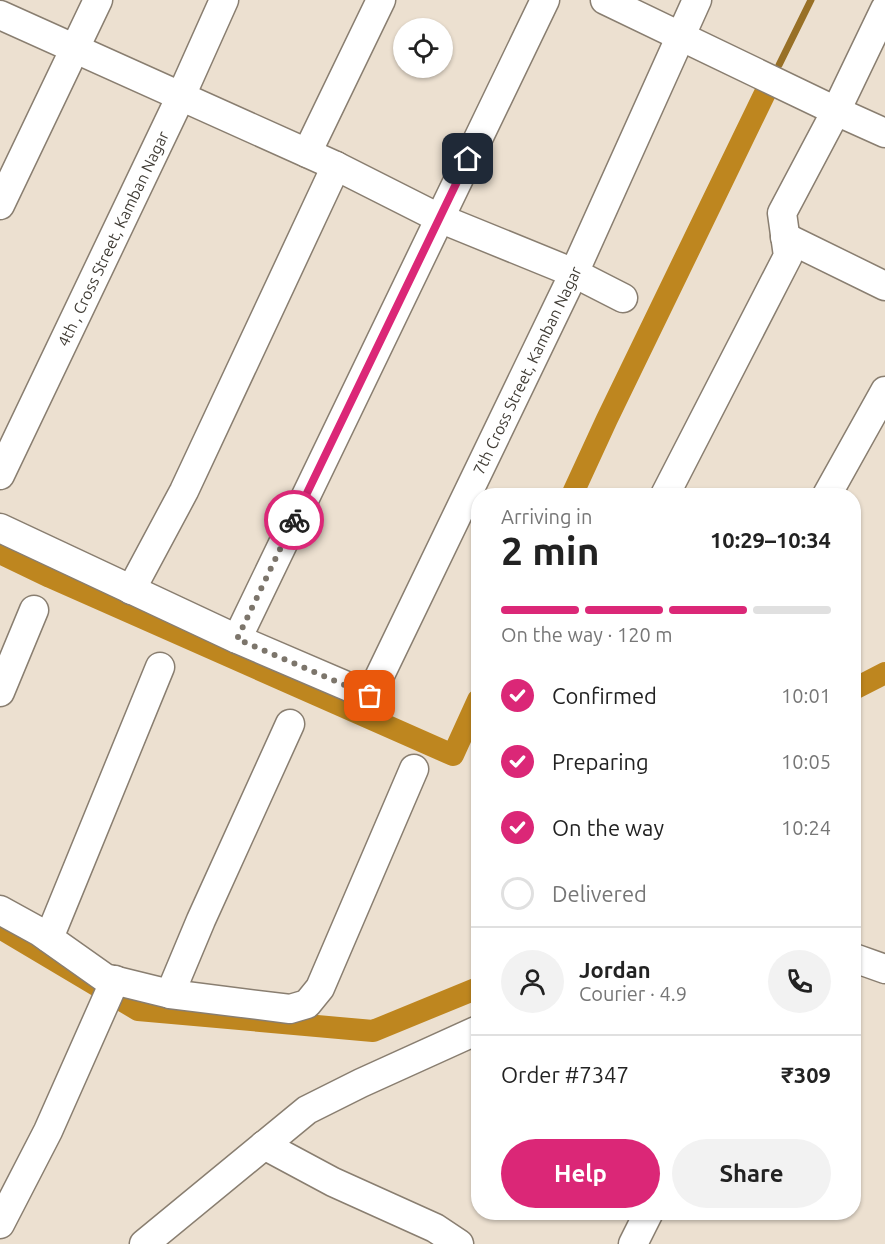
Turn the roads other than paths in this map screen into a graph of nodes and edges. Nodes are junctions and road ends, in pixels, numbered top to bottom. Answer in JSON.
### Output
{"nodes":[{"id":1,"x":98,"y":0,"type":"edge"},
{"id":2,"x":224,"y":0,"type":"edge"},
{"id":3,"x":381,"y":0,"type":"edge"},
{"id":4,"x":545,"y":0,"type":"edge"},
{"id":5,"x":605,"y":0,"type":"edge"},
{"id":6,"x":697,"y":0,"type":"edge"},
{"id":7,"x":885,"y":9,"type":"edge"},
{"id":8,"x":0,"y":15,"type":"edge"},
{"id":9,"x":680,"y":36,"type":"junction"},
{"id":10,"x":76,"y":48,"type":"junction"},
{"id":11,"x":181,"y":96,"type":"junction"},
{"id":12,"x":836,"y":111,"type":"junction"},
{"id":13,"x":885,"y":133,"type":"edge"},
{"id":14,"x":307,"y":153,"type":"junction"},
{"id":15,"x":336,"y":166,"type":"junction"},
{"id":16,"x":0,"y":206,"type":"edge"},
{"id":17,"x":439,"y":218,"type":"junction"},
{"id":18,"x":785,"y":237,"type":"junction"},
{"id":19,"x":574,"y":273,"type":"junction"},
{"id":20,"x":885,"y":286,"type":"edge"},
{"id":21,"x":623,"y":298,"type":"dead end"},
{"id":22,"x":885,"y":391,"type":"edge"},
{"id":23,"x":0,"y":475,"type":"edge"},
{"id":24,"x":669,"y":488,"type":"edge"},
{"id":25,"x":831,"y":488,"type":"edge"},
{"id":26,"x":0,"y":528,"type":"edge"},
{"id":27,"x":131,"y":590,"type":"junction"},
{"id":28,"x":34,"y":610,"type":"dead end"},
{"id":29,"x":237,"y":639,"type":"junction"},
{"id":30,"x":160,"y":667,"type":"dead end"},
{"id":31,"x":0,"y":692,"type":"edge"},
{"id":32,"x":290,"y":724,"type":"dead end"},
{"id":33,"x":414,"y":769,"type":"dead end"},
{"id":34,"x":0,"y":910,"type":"edge"},
{"id":35,"x":49,"y":938,"type":"junction"},
{"id":36,"x":861,"y":960,"type":"edge"},
{"id":37,"x":885,"y":969,"type":"edge"},
{"id":38,"x":115,"y":980,"type":"junction"},
{"id":39,"x":170,"y":994,"type":"junction"},
{"id":40,"x":471,"y":1033,"type":"edge"},
{"id":41,"x":264,"y":1145,"type":"junction"},
{"id":42,"x":645,"y":1220,"type":"edge"},
{"id":43,"x":0,"y":1224,"type":"edge"},
{"id":44,"x":144,"y":1244,"type":"edge"},
{"id":45,"x":459,"y":1244,"type":"edge"},
{"id":46,"x":633,"y":1244,"type":"edge"}],
"edges":[{"from":1,"to":10,"type":"street"},
{"from":2,"to":11,"type":"street","name":"4th , Cross Street, Kamban Nagar"},
{"from":3,"to":14,"type":"street"},
{"from":4,"to":17,"type":"street"},
{"from":5,"to":9,"type":"street"},
{"from":6,"to":9,"type":"street","name":"7th Cross Street, Kamban Nagar"},
{"from":7,"to":12,"type":"street"},
{"from":8,"to":10,"type":"street"},
{"from":9,"to":12,"type":"street"},
{"from":9,"to":19,"type":"street","name":"7th Cross Street, Kamban Nagar"},
{"from":10,"to":11,"type":"street"},
{"from":10,"to":16,"type":"street"},
{"from":11,"to":14,"type":"street"},
{"from":11,"to":23,"type":"street","name":"4th , Cross Street, Kamban Nagar"},
{"from":12,"to":13,"type":"street"},
{"from":12,"to":18,"type":"street"},
{"from":14,"to":15,"type":"street"},
{"from":15,"to":17,"type":"street"},
{"from":15,"to":27,"type":"street"},
{"from":17,"to":19,"type":"street"},
{"from":17,"to":29,"type":"street"},
{"from":18,"to":20,"type":"street"},
{"from":18,"to":24,"type":"street"},
{"from":19,"to":21,"type":"street"},
{"from":19,"to":29,"type":"street","name":"7th Cross Street, Kamban Nagar"},
{"from":22,"to":25,"type":"street"},
{"from":26,"to":27,"type":"street","name":"7th Cross Street, Kamban Nagar"},
{"from":27,"to":29,"type":"street","name":"7th Cross Street, Kamban Nagar"},
{"from":28,"to":31,"type":"street"},
{"from":30,"to":35,"type":"street"},
{"from":32,"to":39,"type":"street"},
{"from":33,"to":39,"type":"street"},
{"from":34,"to":35,"type":"street"},
{"from":35,"to":38,"type":"street"},
{"from":36,"to":37,"type":"street"},
{"from":38,"to":39,"type":"street"},
{"from":38,"to":43,"type":"street"},
{"from":40,"to":41,"type":"street"},
{"from":41,"to":44,"type":"street"},
{"from":41,"to":45,"type":"street"},
{"from":42,"to":46,"type":"street"}]}
